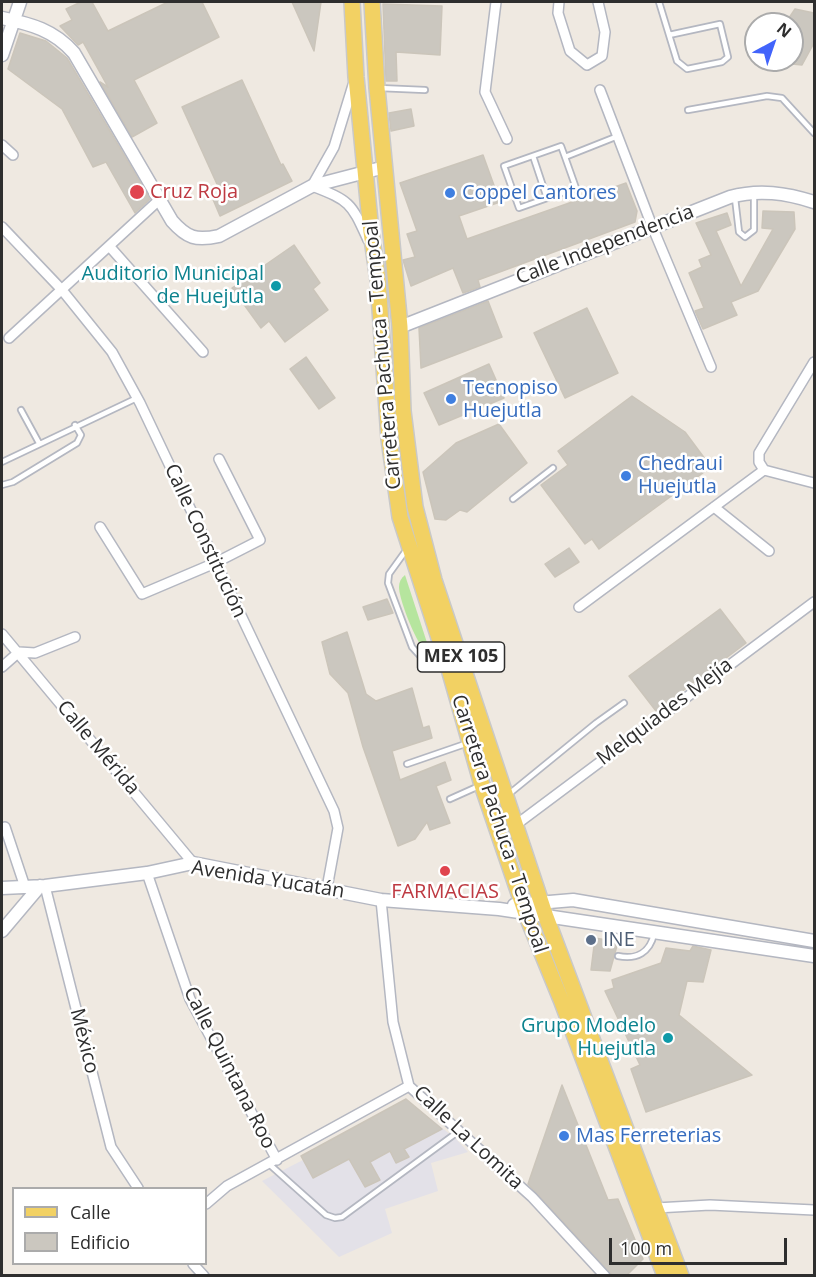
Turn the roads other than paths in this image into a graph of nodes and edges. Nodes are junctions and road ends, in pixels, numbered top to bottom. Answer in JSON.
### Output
{"nodes":[{"id":1,"x":20,"y":2,"type":"edge"},
{"id":2,"x":495,"y":2,"type":"edge"},
{"id":3,"x":559,"y":2,"type":"edge"},
{"id":4,"x":598,"y":2,"type":"edge"},
{"id":5,"x":659,"y":2,"type":"edge"},
{"id":6,"x":373,"y":5,"type":"edge"},
{"id":7,"x":352,"y":6,"type":"edge"},
{"id":8,"x":7,"y":19,"type":"edge"},
{"id":9,"x":669,"y":35,"type":"junction"},
{"id":10,"x":2,"y":55,"type":"edge"},
{"id":11,"x":356,"y":77,"type":"junction"},
{"id":12,"x":376,"y":88,"type":"junction"},
{"id":13,"x":425,"y":90,"type":"dead end"},
{"id":14,"x":600,"y":90,"type":"dead end"},
{"id":15,"x":688,"y":110,"type":"dead end"},
{"id":16,"x":814,"y":133,"type":"edge"},
{"id":17,"x":618,"y":136,"type":"junction"},
{"id":18,"x":507,"y":139,"type":"dead end"},
{"id":19,"x":2,"y":145,"type":"edge"},
{"id":20,"x":14,"y":155,"type":"dead end"},
{"id":21,"x":533,"y":156,"type":"junction"},
{"id":22,"x":565,"y":157,"type":"junction"},
{"id":23,"x":385,"y":167,"type":"junction"},
{"id":24,"x":366,"y":170,"type":"junction"},
{"id":25,"x":312,"y":186,"type":"junction"},
{"id":26,"x":754,"y":192,"type":"junction"},
{"id":27,"x":735,"y":195,"type":"junction"},
{"id":28,"x":547,"y":198,"type":"junction"},
{"id":29,"x":159,"y":200,"type":"junction"},
{"id":30,"x":814,"y":202,"type":"edge"},
{"id":31,"x":652,"y":226,"type":"junction"},
{"id":32,"x":2,"y":227,"type":"edge"},
{"id":33,"x":110,"y":247,"type":"junction"},
{"id":34,"x":373,"y":250,"type":"junction"},
{"id":35,"x":62,"y":290,"type":"junction"},
{"id":36,"x":399,"y":327,"type":"junction"},
{"id":37,"x":9,"y":338,"type":"dead end"},
{"id":38,"x":203,"y":352,"type":"dead end"},
{"id":39,"x":814,"y":362,"type":"edge"},
{"id":40,"x":711,"y":367,"type":"dead end"},
{"id":41,"x":137,"y":398,"type":"junction"},
{"id":42,"x":21,"y":410,"type":"dead end"},
{"id":43,"x":75,"y":425,"type":"junction"},
{"id":44,"x":39,"y":443,"type":"junction"},
{"id":45,"x":219,"y":459,"type":"dead end"},
{"id":46,"x":2,"y":462,"type":"edge"},
{"id":47,"x":762,"y":466,"type":"junction"},
{"id":48,"x":553,"y":468,"type":"dead end"},
{"id":49,"x":813,"y":480,"type":"edge"},
{"id":50,"x":2,"y":485,"type":"edge"},
{"id":51,"x":513,"y":499,"type":"dead end"},
{"id":52,"x":714,"y":507,"type":"junction"},
{"id":53,"x":100,"y":527,"type":"dead end"},
{"id":54,"x":420,"y":529,"type":"junction"},
{"id":55,"x":409,"y":547,"type":"junction"},
{"id":56,"x":769,"y":551,"type":"dead end"},
{"id":57,"x":215,"y":563,"type":"junction"},
{"id":58,"x":814,"y":602,"type":"edge"},
{"id":59,"x":579,"y":607,"type":"dead end"},
{"id":60,"x":2,"y":634,"type":"edge"},
{"id":61,"x":75,"y":637,"type":"dead end"},
{"id":62,"x":19,"y":652,"type":"junction"},
{"id":63,"x":2,"y":667,"type":"edge"},
{"id":64,"x":456,"y":668,"type":"junction"},
{"id":65,"x":624,"y":703,"type":"dead end"},
{"id":66,"x":471,"y":742,"type":"junction"},
{"id":67,"x":406,"y":764,"type":"dead end"},
{"id":68,"x":483,"y":788,"type":"junction"},
{"id":69,"x":505,"y":790,"type":"junction"},
{"id":70,"x":450,"y":799,"type":"dead end"},
{"id":71,"x":517,"y":824,"type":"junction"},
{"id":72,"x":5,"y":827,"type":"dead end"},
{"id":73,"x":194,"y":863,"type":"junction"},
{"id":74,"x":147,"y":873,"type":"junction"},
{"id":75,"x":42,"y":886,"type":"junction"},
{"id":76,"x":25,"y":887,"type":"junction"},
{"id":77,"x":2,"y":888,"type":"edge"},
{"id":78,"x":327,"y":888,"type":"junction"},
{"id":79,"x":381,"y":900,"type":"junction"},
{"id":80,"x":525,"y":909,"type":"junction"},
{"id":81,"x":544,"y":910,"type":"junction"},
{"id":82,"x":664,"y":915,"type":"junction"},
{"id":83,"x":2,"y":931,"type":"edge"},
{"id":84,"x":658,"y":932,"type":"junction"},
{"id":85,"x":814,"y":941,"type":"edge"},
{"id":86,"x":618,"y":956,"type":"dead end"},
{"id":87,"x":814,"y":956,"type":"edge"},
{"id":88,"x":598,"y":1076,"type":"junction"},
{"id":89,"x":410,"y":1086,"type":"junction"},
{"id":90,"x":459,"y":1131,"type":"junction"},
{"id":91,"x":273,"y":1162,"type":"junction"},
{"id":92,"x":137,"y":1187,"type":"edge"},
{"id":93,"x":207,"y":1202,"type":"edge"},
{"id":94,"x":656,"y":1208,"type":"junction"},
{"id":95,"x":814,"y":1210,"type":"edge"},
{"id":96,"x":600,"y":1274,"type":"edge"},
{"id":97,"x":665,"y":1275,"type":"edge"},
{"id":98,"x":681,"y":1275,"type":"edge"}],
"edges":[{"from":1,"to":8,"type":"street"},
{"from":2,"to":18,"type":"street"},
{"from":3,"to":4,"type":"street"},
{"from":5,"to":9,"type":"lane"},
{"from":6,"to":7,"type":"main road"},
{"from":6,"to":12,"type":"main road","name":"Carretera Pachuca - Tempoal","number":"MEX 105"},
{"from":7,"to":11,"type":"main road","name":"Carretera Pachuca - Tempoal","number":"MEX 105"},
{"from":8,"to":10,"type":"street"},
{"from":8,"to":29,"type":"street"},
{"from":9,"to":9,"type":"lane"},
{"from":11,"to":24,"type":"main road","name":"Carretera Pachuca - Tempoal","number":"MEX 105"},
{"from":11,"to":25,"type":"street"},
{"from":12,"to":13,"type":"lane"},
{"from":12,"to":23,"type":"main road","name":"Carretera Pachuca - Tempoal","number":"MEX 105"},
{"from":14,"to":17,"type":"street"},
{"from":15,"to":16,"type":"lane"},
{"from":17,"to":22,"type":"lane"},
{"from":17,"to":31,"type":"street"},
{"from":19,"to":20,"type":"street"},
{"from":21,"to":22,"type":"lane"},
{"from":21,"to":28,"type":"lane"},
{"from":21,"to":28,"type":"lane"},
{"from":22,"to":28,"type":"lane"},
{"from":23,"to":24,"type":"street"},
{"from":23,"to":36,"type":"main road","name":"Carretera Pachuca - Tempoal","number":"MEX 105"},
{"from":24,"to":25,"type":"street"},
{"from":24,"to":34,"type":"main road","name":"Carretera Pachuca - Tempoal","number":"MEX 105"},
{"from":25,"to":29,"type":"street"},
{"from":25,"to":34,"type":"street"},
{"from":26,"to":27,"type":"street","name":"Calle Independencia"},
{"from":26,"to":27,"type":"lane"},
{"from":26,"to":30,"type":"street","name":"Calle Independencia"},
{"from":27,"to":31,"type":"street","name":"Calle Independencia"},
{"from":29,"to":33,"type":"street"},
{"from":31,"to":36,"type":"street","name":"Calle Independencia"},
{"from":31,"to":40,"type":"street"},
{"from":32,"to":35,"type":"street","name":"Calle Constitución"},
{"from":33,"to":35,"type":"street"},
{"from":33,"to":38,"type":"street"},
{"from":34,"to":55,"type":"main road","name":"Carretera Pachuca - Tempoal","number":"MEX 105"},
{"from":35,"to":37,"type":"street"},
{"from":35,"to":41,"type":"street","name":"Calle Constitución"},
{"from":36,"to":54,"type":"main road","name":"Carretera Pachuca - Tempoal","number":"MEX 105"},
{"from":39,"to":47,"type":"street"},
{"from":41,"to":43,"type":"lane"},
{"from":41,"to":57,"type":"street","name":"Calle Constitución"},
{"from":42,"to":44,"type":"lane"},
{"from":43,"to":44,"type":"lane"},
{"from":43,"to":50,"type":"lane"},
{"from":44,"to":46,"type":"lane"},
{"from":45,"to":57,"type":"street"},
{"from":47,"to":49,"type":"street"},
{"from":47,"to":52,"type":"street"},
{"from":48,"to":51,"type":"lane"},
{"from":52,"to":56,"type":"street"},
{"from":52,"to":59,"type":"street"},
{"from":53,"to":57,"type":"street"},
{"from":54,"to":55,"type":"lane"},
{"from":54,"to":64,"type":"main road","name":"Carretera Pachuca - Tempoal","number":"MEX 105"},
{"from":55,"to":64,"type":"main road","name":"Carretera Pachuca - Tempoal","number":"MEX 105"},
{"from":55,"to":64,"type":"lane"},
{"from":57,"to":78,"type":"street","name":"Calle Constitución"},
{"from":58,"to":71,"type":"street","name":"Melquiades Mejía"},
{"from":60,"to":62,"type":"street","name":"Calle Mérida"},
{"from":61,"to":62,"type":"street"},
{"from":62,"to":63,"type":"street"},
{"from":62,"to":73,"type":"street","name":"Calle Mérida"},
{"from":64,"to":66,"type":"main road","name":"Carretera Pachuca - Tempoal","number":"MEX 105"},
{"from":64,"to":69,"type":"main road","name":"Carretera Pachuca - Tempoal","number":"MEX 105"},
{"from":65,"to":69,"type":"lane"},
{"from":66,"to":67,"type":"lane"},
{"from":66,"to":68,"type":"main road","name":"Carretera Pachuca - Tempoal","number":"MEX 105"},
{"from":68,"to":69,"type":"main road"},
{"from":68,"to":70,"type":"lane"},
{"from":68,"to":80,"type":"main road","name":"Carretera Pachuca - Tempoal","number":"MEX 105"},
{"from":69,"to":71,"type":"main road","name":"Carretera Pachuca - Tempoal","number":"MEX 105"},
{"from":71,"to":81,"type":"main road","name":"Carretera Pachuca - Tempoal","number":"MEX 105"},
{"from":72,"to":76,"type":"street"},
{"from":73,"to":74,"type":"street","name":"Avenida Yucatán"},
{"from":73,"to":78,"type":"street","name":"Avenida Yucatán"},
{"from":74,"to":75,"type":"street","name":"Avenida Yucatán"},
{"from":74,"to":91,"type":"street","name":"Calle Quintana Roo"},
{"from":75,"to":76,"type":"street","name":"Avenida Yucatán"},
{"from":75,"to":83,"type":"street"},
{"from":75,"to":92,"type":"street","name":"México"},
{"from":76,"to":77,"type":"street","name":"Avenida Yucatán"},
{"from":78,"to":79,"type":"street","name":"Avenida Yucatán"},
{"from":79,"to":80,"type":"street","name":"Avenida Yucatán"},
{"from":79,"to":89,"type":"street","name":"Calle La Lomita"},
{"from":80,"to":81,"type":"street"},
{"from":80,"to":88,"type":"main road","name":"Carretera Pachuca - Tempoal","number":"MEX 105"},
{"from":81,"to":82,"type":"street"},
{"from":81,"to":84,"type":"street"},
{"from":81,"to":88,"type":"main road","name":"Carretera Pachuca - Tempoal","number":"MEX 105"},
{"from":82,"to":84,"type":"street"},
{"from":82,"to":85,"type":"street"},
{"from":84,"to":86,"type":"lane"},
{"from":84,"to":87,"type":"street"},
{"from":88,"to":94,"type":"main road","name":"Carretera Pachuca - Tempoal","number":"MEX 105"},
{"from":88,"to":97,"type":"main road","name":"Carretera Pachuca - Tempoal","number":"MEX 105"},
{"from":89,"to":90,"type":"street","name":"Calle La Lomita"},
{"from":89,"to":91,"type":"street"},
{"from":90,"to":91,"type":"lane"},
{"from":90,"to":96,"type":"street","name":"Calle La Lomita"},
{"from":91,"to":93,"type":"street"},
{"from":94,"to":95,"type":"street"},
{"from":94,"to":98,"type":"main road","name":"Carretera Pachuca - Tempoal","number":"MEX 105"}]}
